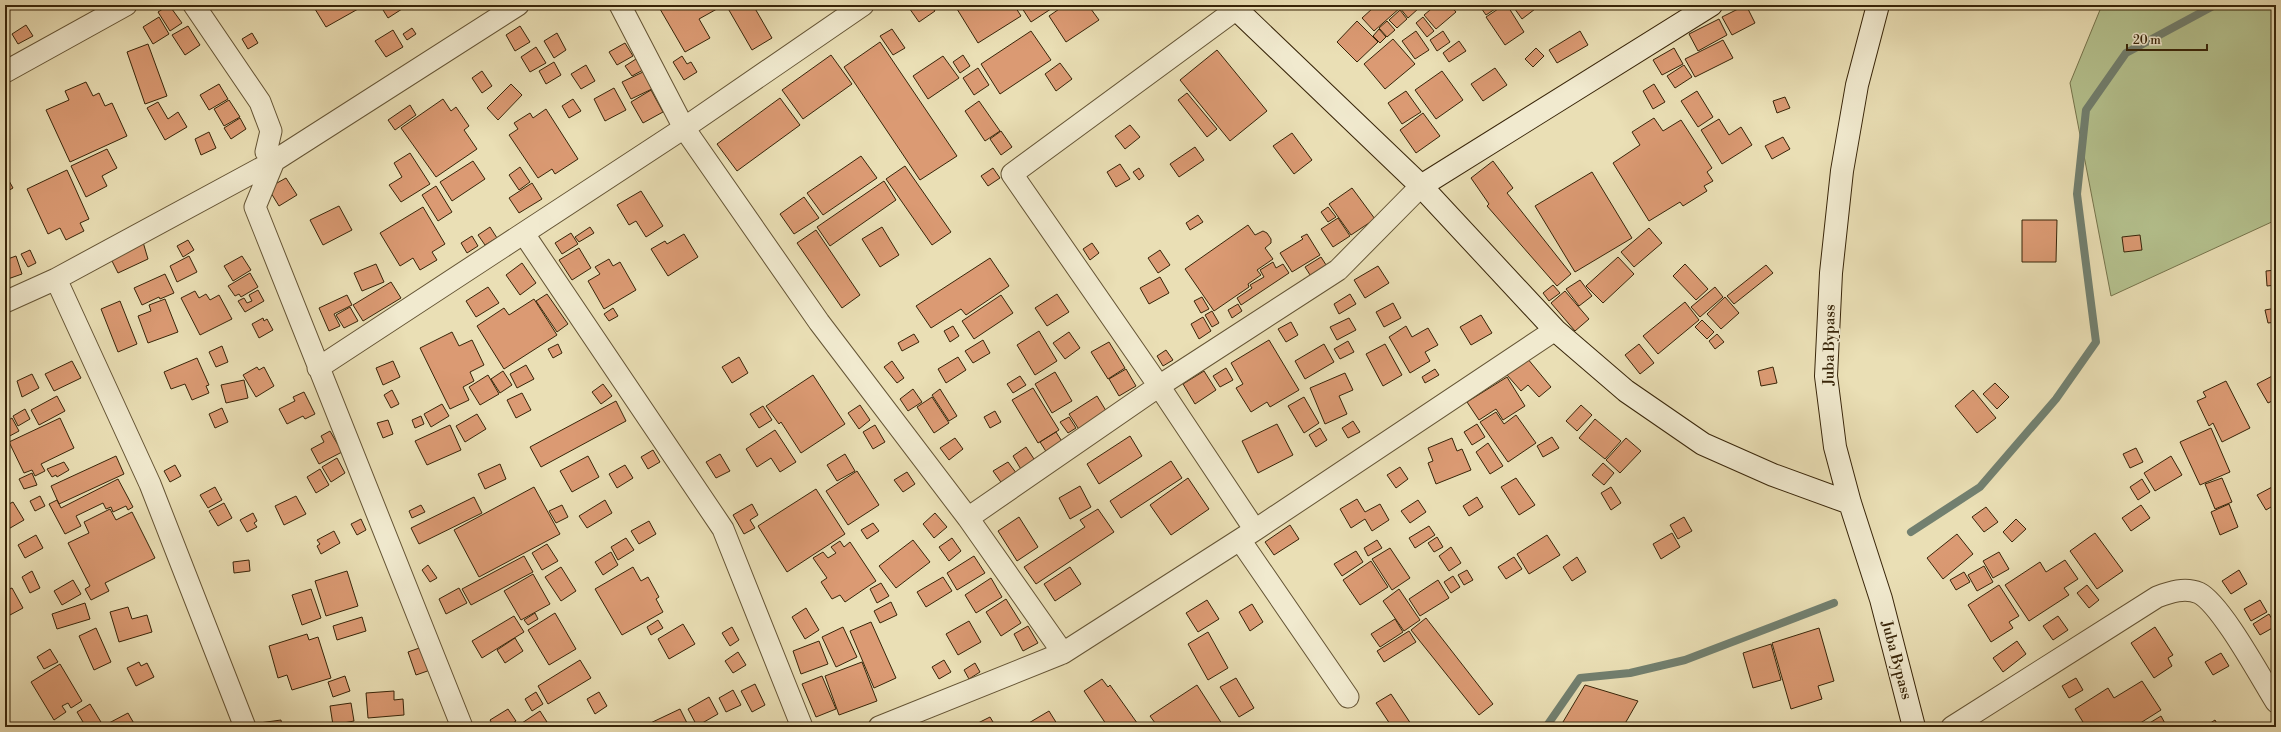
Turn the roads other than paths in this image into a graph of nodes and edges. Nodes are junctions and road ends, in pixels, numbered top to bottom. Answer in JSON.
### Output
{"nodes":[{"id":1,"x":126,"y":5,"type":"edge"},
{"id":2,"x":194,"y":5,"type":"edge"},
{"id":3,"x":518,"y":5,"type":"edge"},
{"id":4,"x":620,"y":5,"type":"edge"},
{"id":5,"x":863,"y":5,"type":"edge"},
{"id":6,"x":1711,"y":5,"type":"edge"},
{"id":7,"x":1878,"y":5,"type":"edge"},
{"id":8,"x":1236,"y":6,"type":"edge"},
{"id":9,"x":5,"y":72,"type":"edge"},
{"id":10,"x":684,"y":128,"type":"junction"},
{"id":11,"x":274,"y":161,"type":"junction"},
{"id":12,"x":252,"y":172,"type":"junction"},
{"id":13,"x":1421,"y":186,"type":"junction"},
{"id":14,"x":524,"y":234,"type":"junction"},
{"id":15,"x":56,"y":279,"type":"junction"},
{"id":16,"x":5,"y":302,"type":"edge"},
{"id":17,"x":1555,"y":330,"type":"junction"},
{"id":18,"x":318,"y":368,"type":"junction"},
{"id":19,"x":1159,"y":386,"type":"junction"},
{"id":20,"x":1850,"y":503,"type":"junction"},
{"id":21,"x":968,"y":518,"type":"junction"},
{"id":22,"x":1248,"y":535,"type":"junction"},
{"id":23,"x":1063,"y":653,"type":"junction"},
{"id":24,"x":1348,"y":697,"type":"dead end"},
{"id":25,"x":2276,"y":702,"type":"edge"},
{"id":26,"x":245,"y":727,"type":"edge"},
{"id":27,"x":462,"y":727,"type":"edge"},
{"id":28,"x":469,"y":727,"type":"edge"},
{"id":29,"x":802,"y":727,"type":"edge"},
{"id":30,"x":879,"y":727,"type":"edge"},
{"id":31,"x":1914,"y":727,"type":"edge"},
{"id":32,"x":1952,"y":727,"type":"edge"}],
"edges":[{"from":1,"to":9,"type":"street"},
{"from":2,"to":11,"type":"street"},
{"from":3,"to":11,"type":"street"},
{"from":4,"to":10,"type":"street"},
{"from":5,"to":10,"type":"street"},
{"from":6,"to":13,"type":"street"},
{"from":7,"to":20,"type":"street","name":"Juba Bypass"},
{"from":8,"to":13,"type":"street"},
{"from":8,"to":19,"type":"street"},
{"from":10,"to":14,"type":"street"},
{"from":10,"to":21,"type":"street"},
{"from":11,"to":12,"type":"street"},
{"from":11,"to":18,"type":"street"},
{"from":12,"to":15,"type":"street"},
{"from":12,"to":28,"type":"street"},
{"from":13,"to":17,"type":"street"},
{"from":13,"to":19,"type":"street"},
{"from":14,"to":18,"type":"street"},
{"from":14,"to":29,"type":"street"},
{"from":15,"to":16,"type":"street"},
{"from":15,"to":26,"type":"street"},
{"from":17,"to":20,"type":"street"},
{"from":17,"to":22,"type":"street"},
{"from":18,"to":27,"type":"street"},
{"from":19,"to":21,"type":"street"},
{"from":19,"to":22,"type":"street"},
{"from":20,"to":31,"type":"street","name":"Juba Bypass"},
{"from":21,"to":23,"type":"street"},
{"from":22,"to":23,"type":"street"},
{"from":22,"to":24,"type":"street"},
{"from":23,"to":30,"type":"street"},
{"from":25,"to":32,"type":"street"}]}
